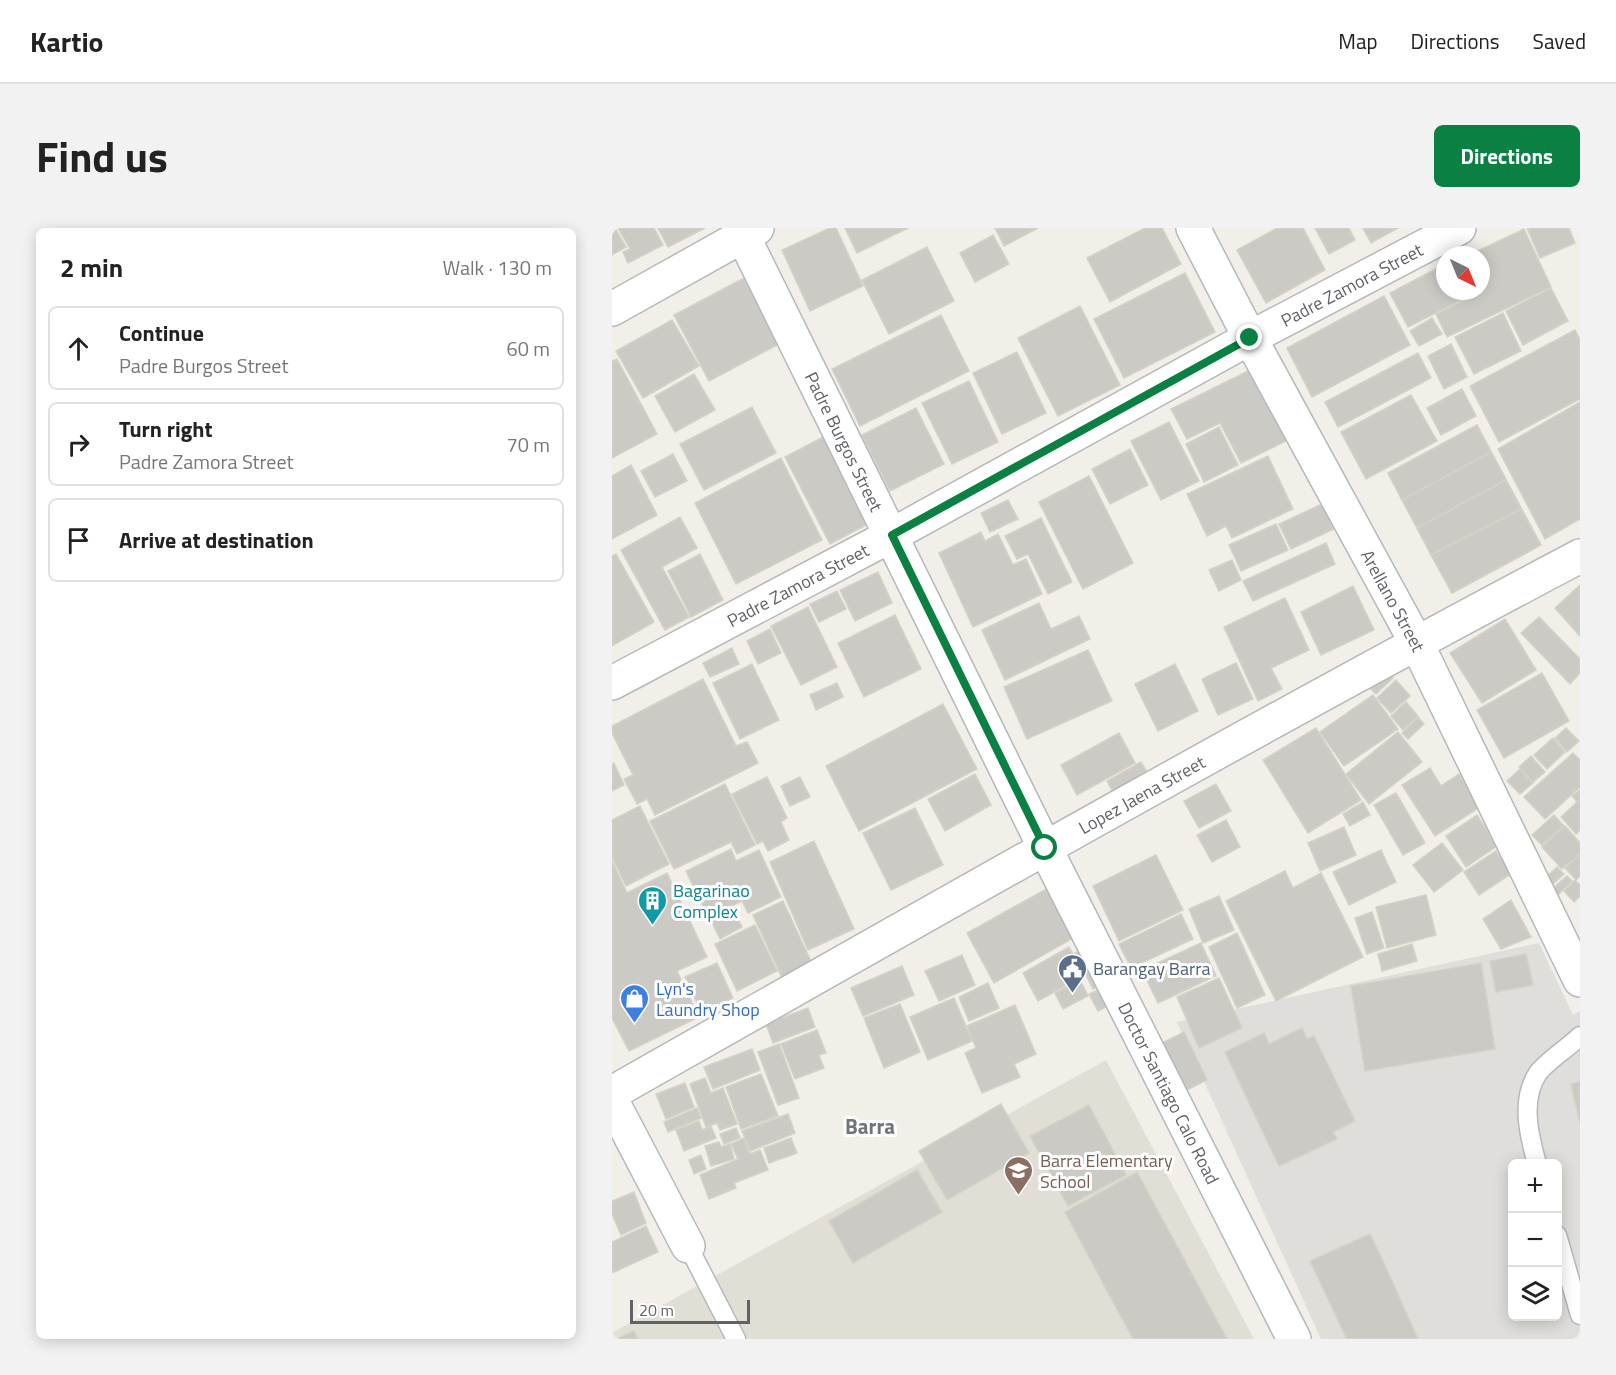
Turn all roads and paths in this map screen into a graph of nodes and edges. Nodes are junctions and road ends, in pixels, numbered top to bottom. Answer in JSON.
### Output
{"nodes":[{"id":1,"x":1193,"y":228,"type":"edge"},
{"id":2,"x":1459,"y":228,"type":"edge"},
{"id":3,"x":746,"y":230,"type":"edge"},
{"id":4,"x":612,"y":309,"type":"edge"},
{"id":5,"x":1250,"y":338,"type":"junction"},
{"id":6,"x":892,"y":535,"type":"junction"},
{"id":7,"x":1580,"y":556,"type":"edge"},
{"id":8,"x":1416,"y":642,"type":"junction"},
{"id":9,"x":612,"y":683,"type":"edge"},
{"id":10,"x":1045,"y":848,"type":"junction"},
{"id":11,"x":1580,"y":980,"type":"edge"},
{"id":12,"x":1580,"y":1036,"type":"edge"},
{"id":13,"x":612,"y":1093,"type":"edge"},
{"id":14,"x":612,"y":1101,"type":"edge"},
{"id":15,"x":1536,"y":1159,"type":"edge"},
{"id":16,"x":688,"y":1246,"type":"joint"},
{"id":17,"x":1562,"y":1252,"type":"edge"},
{"id":18,"x":1580,"y":1315,"type":"edge"},
{"id":19,"x":735,"y":1339,"type":"edge"},
{"id":20,"x":1294,"y":1339,"type":"edge"}],
"edges":[{"from":1,"to":5,"type":"street","name":"Arellano Street"},
{"from":2,"to":5,"type":"street","name":"Padre Zamora Street"},
{"from":3,"to":4,"type":"street"},
{"from":3,"to":6,"type":"street","name":"Padre Burgos Street"},
{"from":5,"to":6,"type":"street","name":"Padre Zamora Street"},
{"from":5,"to":8,"type":"street","name":"Arellano Street"},
{"from":6,"to":9,"type":"street","name":"Padre Zamora Street"},
{"from":6,"to":10,"type":"street","name":"Padre Burgos Street"},
{"from":7,"to":8,"type":"street","name":"Lopez Jaena Street"},
{"from":8,"to":10,"type":"street","name":"Lopez Jaena Street"},
{"from":8,"to":11,"type":"street","name":"Arellano Street"},
{"from":10,"to":13,"type":"street","name":"Lopez Jaena Street"},
{"from":10,"to":20,"type":"street","name":"Doctor Santiago Calo Road"},
{"from":12,"to":15,"type":"lane"},
{"from":14,"to":16,"type":"street"},
{"from":16,"to":19,"type":"lane"},
{"from":17,"to":18,"type":"lane"}]}
